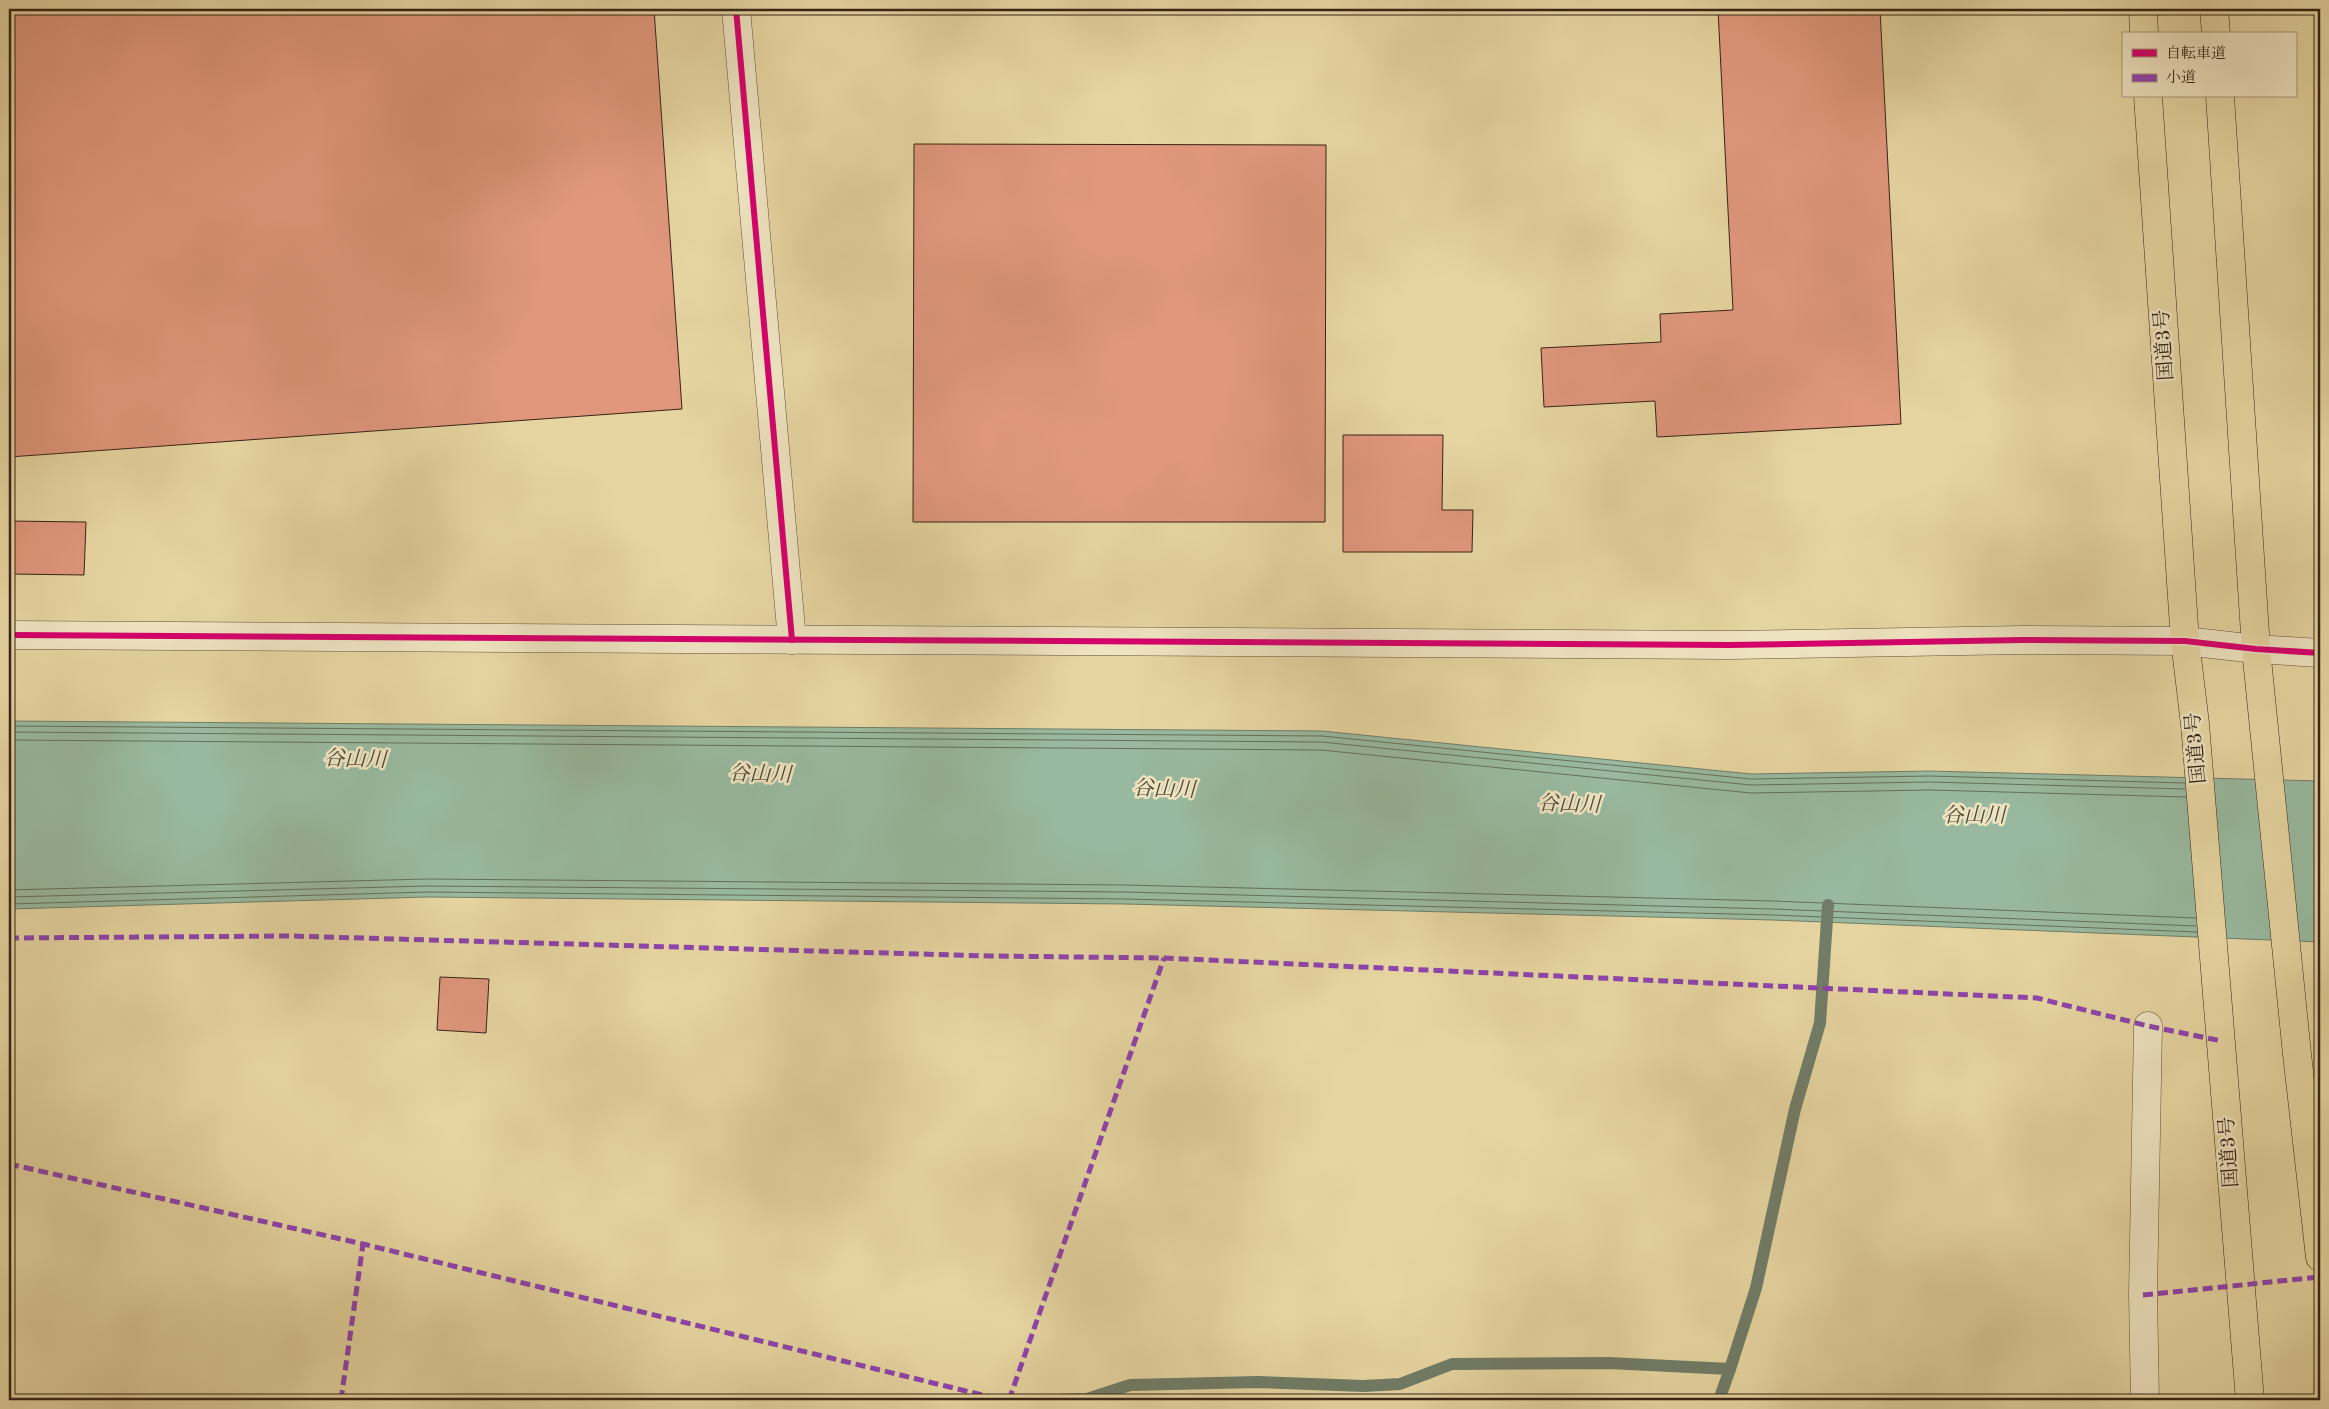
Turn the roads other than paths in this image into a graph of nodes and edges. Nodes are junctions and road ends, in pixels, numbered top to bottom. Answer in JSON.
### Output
{"nodes":[{"id":1,"x":736,"y":9,"type":"edge"},
{"id":2,"x":2142,"y":9,"type":"edge"},
{"id":3,"x":2214,"y":9,"type":"edge"},
{"id":4,"x":2144,"y":32,"type":"edge"},
{"id":5,"x":2216,"y":32,"type":"edge"},
{"id":6,"x":2148,"y":98,"type":"edge"},
{"id":7,"x":2220,"y":98,"type":"edge"},
{"id":8,"x":9,"y":635,"type":"edge"},
{"id":9,"x":792,"y":640,"type":"junction"},
{"id":10,"x":2185,"y":641,"type":"junction"},
{"id":11,"x":2256,"y":649,"type":"junction"},
{"id":12,"x":2320,"y":653,"type":"edge"},
{"id":13,"x":2148,"y":1026,"type":"dead end"},
{"id":14,"x":2320,"y":1257,"type":"edge"},
{"id":15,"x":2145,"y":1400,"type":"edge"},
{"id":16,"x":2250,"y":1400,"type":"edge"}],
"edges":[{"from":1,"to":9,"type":"street"},
{"from":2,"to":4,"type":"highway"},
{"from":3,"to":5,"type":"highway"},
{"from":6,"to":10,"type":"highway","name":"国道3号"},
{"from":7,"to":11,"type":"highway"},
{"from":8,"to":9,"type":"street"},
{"from":9,"to":10,"type":"street"},
{"from":10,"to":11,"type":"street"},
{"from":10,"to":16,"type":"highway","name":"国道3号"},
{"from":11,"to":12,"type":"street"},
{"from":11,"to":14,"type":"highway"},
{"from":13,"to":15,"type":"street"}]}
